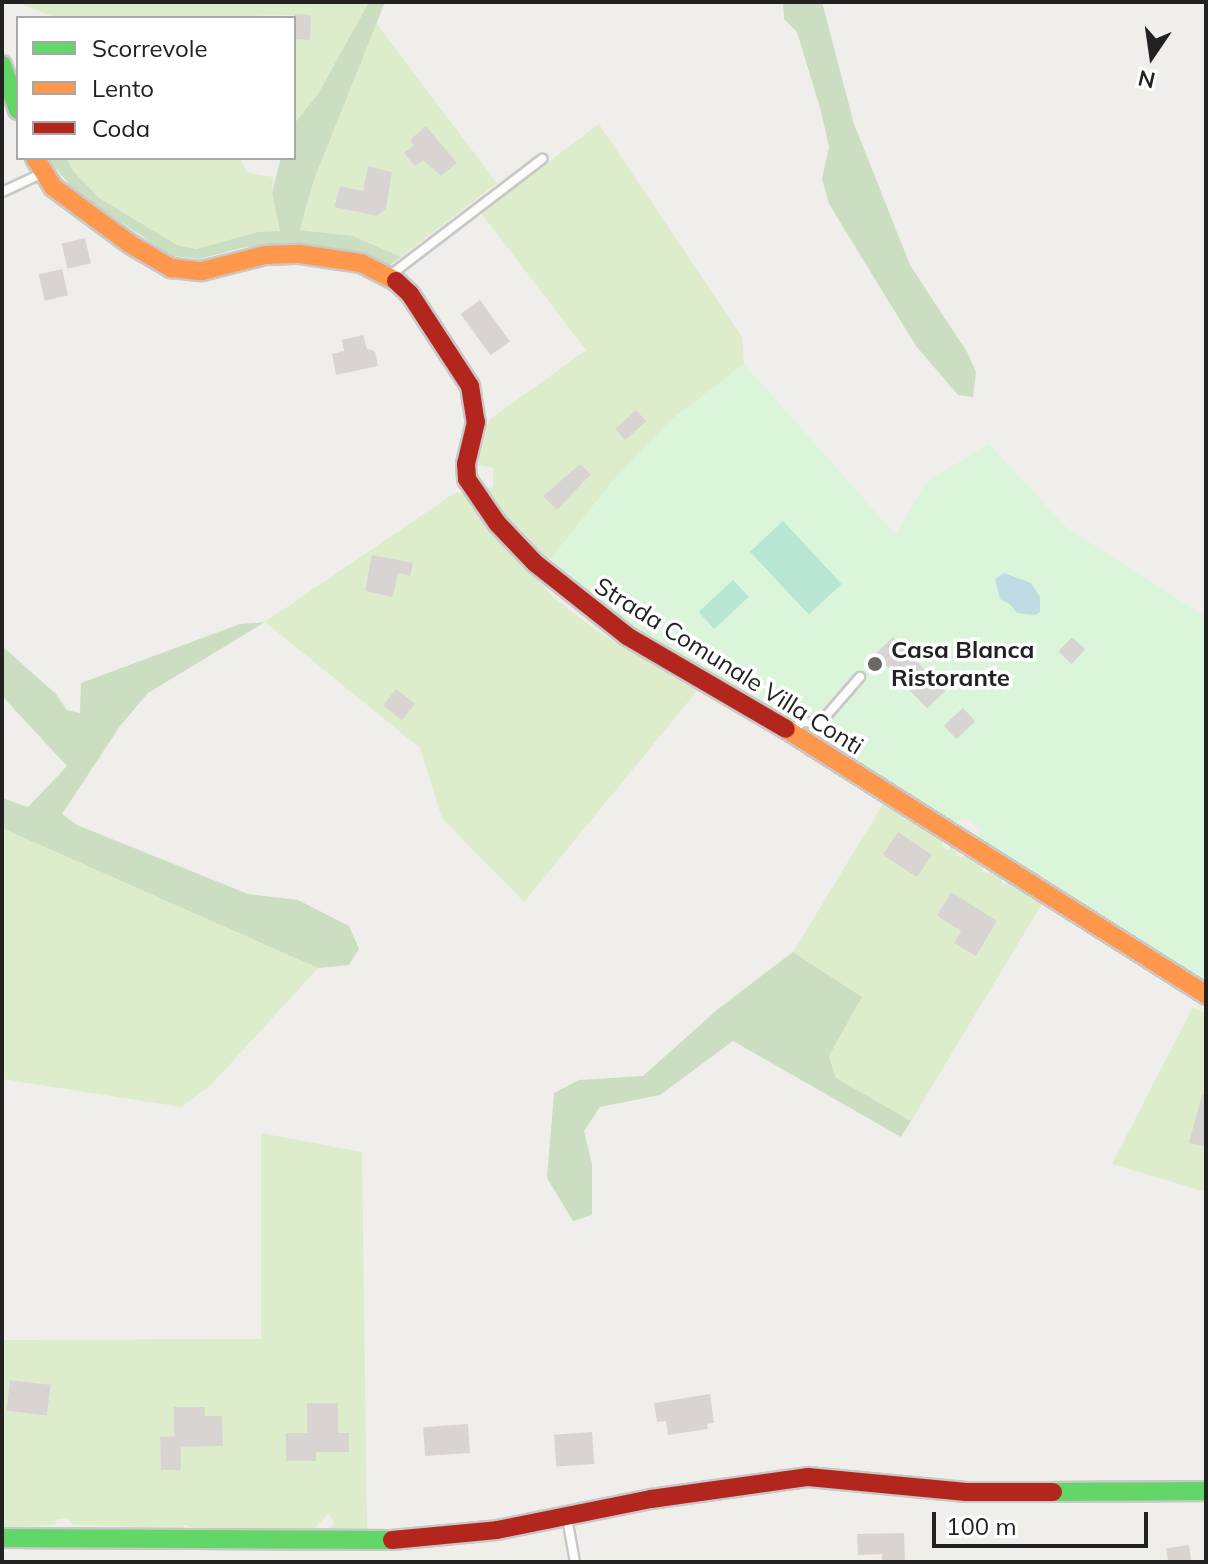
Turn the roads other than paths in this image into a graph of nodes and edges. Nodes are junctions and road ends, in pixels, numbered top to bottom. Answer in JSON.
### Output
{"nodes":[{"id":1,"x":2,"y":65,"type":"edge"},
{"id":2,"x":16,"y":104,"type":"edge"},
{"id":3,"x":542,"y":159,"type":"dead end"},
{"id":4,"x":38,"y":166,"type":"edge"},
{"id":5,"x":2,"y":192,"type":"edge"},
{"id":6,"x":390,"y":276,"type":"junction"},
{"id":7,"x":860,"y":677,"type":"dead end"},
{"id":8,"x":791,"y":732,"type":"junction"},
{"id":9,"x":1206,"y":995,"type":"edge"},
{"id":10,"x":1206,"y":1491,"type":"edge"},
{"id":11,"x":566,"y":1517,"type":"junction"},
{"id":12,"x":2,"y":1538,"type":"edge"},
{"id":13,"x":575,"y":1562,"type":"edge"}],
"edges":[{"from":1,"to":2,"type":"street"},
{"from":3,"to":6,"type":"lane"},
{"from":4,"to":5,"type":"lane"},
{"from":4,"to":6,"type":"street","name":"Strada Comunale Villa Conti"},
{"from":6,"to":8,"type":"street","name":"Strada Comunale Villa Conti"},
{"from":7,"to":8,"type":"lane"},
{"from":8,"to":9,"type":"street","name":"Strada Comunale Villa Conti"},
{"from":10,"to":11,"type":"street"},
{"from":11,"to":12,"type":"street"},
{"from":11,"to":13,"type":"lane"}]}
